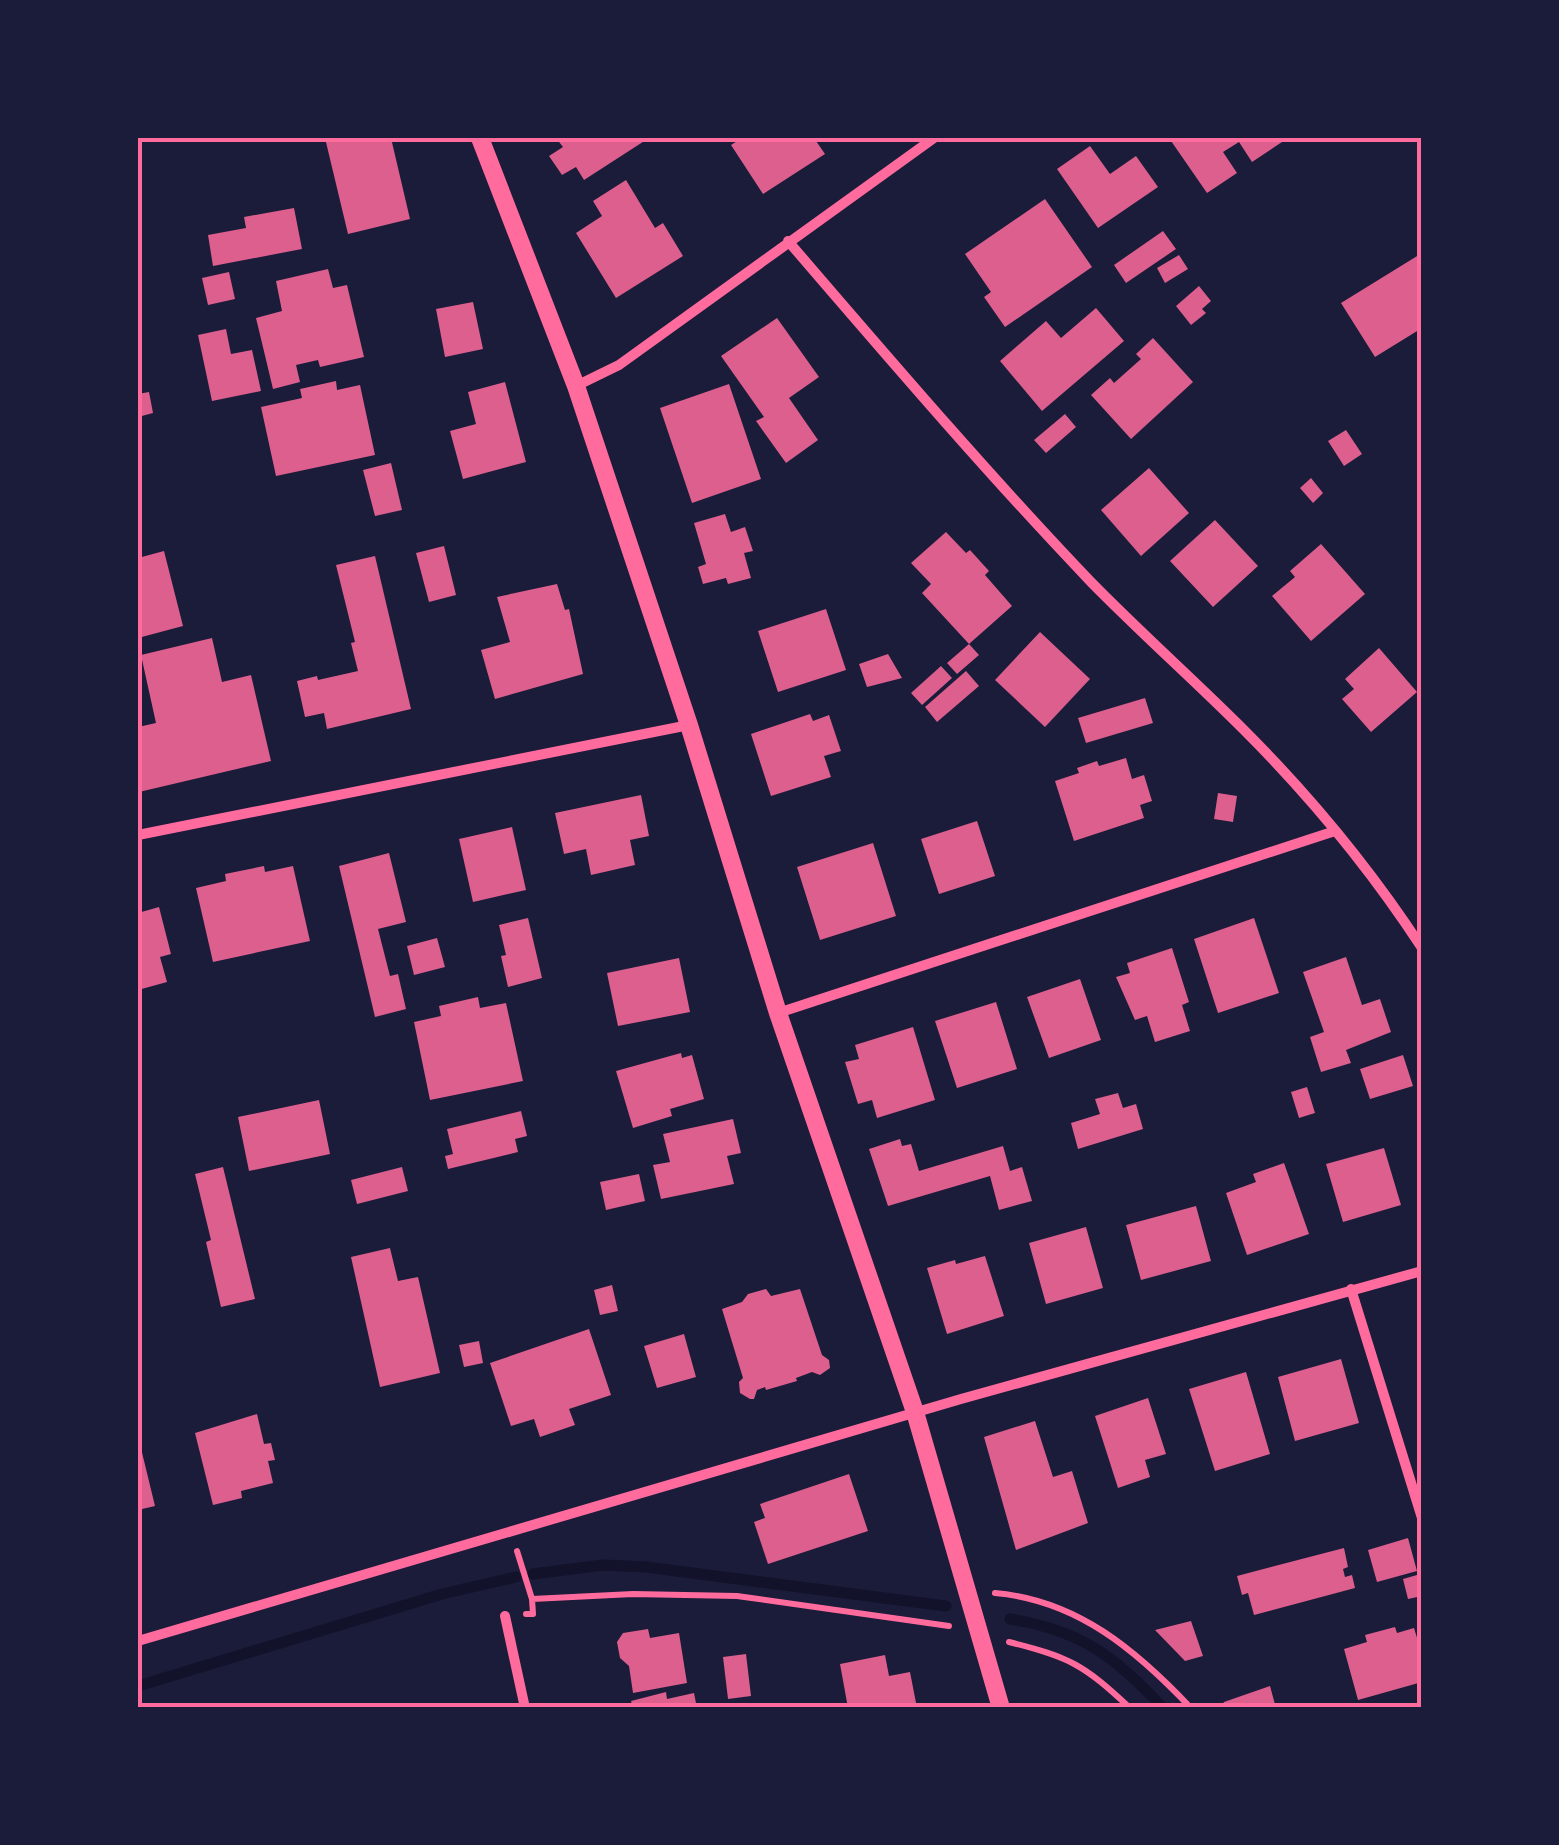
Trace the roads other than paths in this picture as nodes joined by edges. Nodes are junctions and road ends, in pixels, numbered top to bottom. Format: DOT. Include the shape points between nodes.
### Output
graph roads {
  1 [pos="480,138"];
  2 [pos="934,138"];
  3 [pos="788,240"];
  4 [pos="576,386"];
  5 [pos="689,725"];
  6 [pos="1335,830"];
  7 [pos="138,835"];
  8 [pos="1422,948"];
  9 [pos="778,1013"];
  10 [pos="1422,1271"];
  11 [pos="1351,1290"];
  12 [pos="915,1412"];
  13 [pos="1422,1518"];
  14 [pos="504,1616"];
  15 [pos="138,1641"];
  16 [pos="525,1708"];
  17 [pos="1001,1708"];
  1 -- 4 [label="street"];
  2 -- 3 [label="street"];
  3 -- 4 [label="street" via="619,364"];
  3 -- 6 [label="street" via="963,445"];
  4 -- 5 [label="street"];
  5 -- 7 [label="street"];
  5 -- 9 [label="street"];
  6 -- 8 [label="street"];
  6 -- 9 [label="street"];
  9 -- 12 [label="street"];
  10 -- 11 [label="street"];
  11 -- 12 [label="street"];
  11 -- 13 [label="street"];
  12 -- 15 [label="street"];
  12 -- 17 [label="street"];
  14 -- 16 [label="street"];
}
